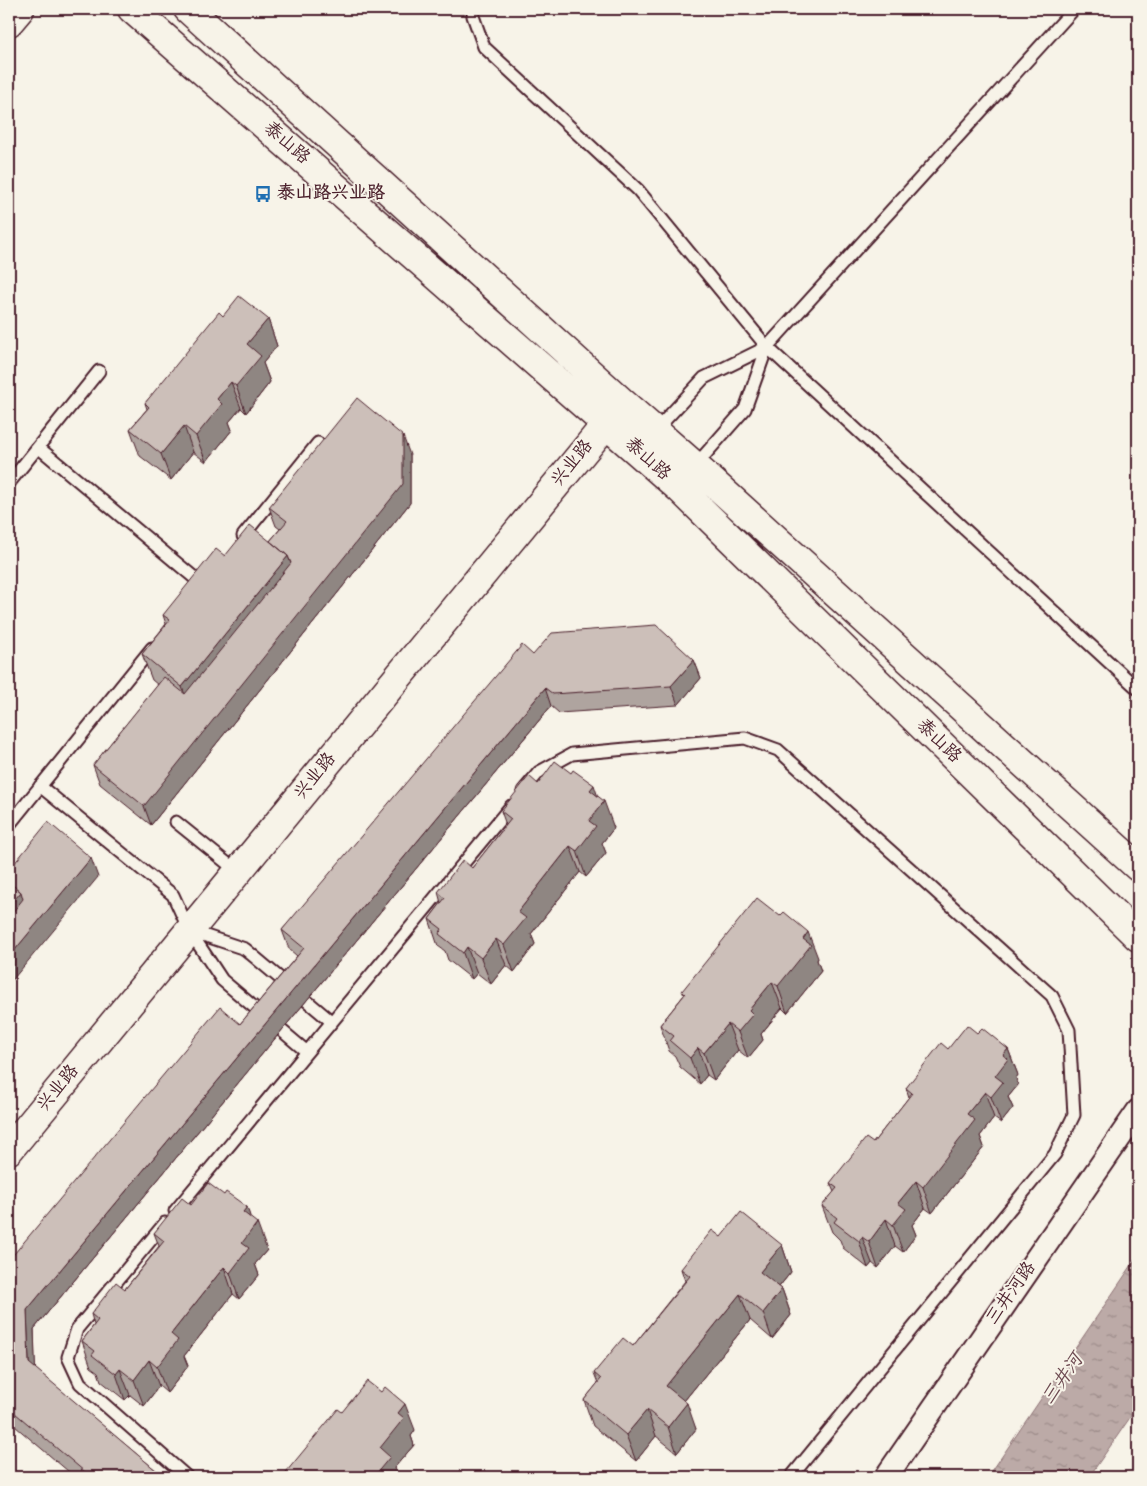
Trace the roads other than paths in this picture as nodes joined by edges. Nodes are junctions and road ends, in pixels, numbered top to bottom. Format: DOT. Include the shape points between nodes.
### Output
graph roads {
  1 [pos="20,9"];
  2 [pos="132,9"];
  3 [pos="188,9"];
  4 [pos="472,9"];
  5 [pos="1074,9"];
  6 [pos="9,22"];
  7 [pos="768,347"];
  8 [pos="99,371"];
  9 [pos="623,403"];
  10 [pos="606,424"];
  11 [pos="655,432"];
  12 [pos="318,443"];
  13 [pos="38,447"];
  14 [pos="695,466"];
  15 [pos="9,483"];
  16 [pos="233,548"];
  17 [pos="203,585"];
  18 [pos="159,639"];
  19 [pos="1138,689"];
  20 [pos="40,786"];
  21 [pos="176,822"];
  22 [pos="9,825"];
  23 [pos="1138,867"];
  24 [pos="238,872"];
  25 [pos="189,930"];
  26 [pos="1138,937"];
  27 [pos="332,1022"];
  28 [pos="307,1052"];
  29 [pos="1138,1111"];
  30 [pos="9,1150"];
  31 [pos="187,1477"];
  32 [pos="791,1477"];
  33 [pos="886,1477"];
  1 -- 6 [label="main road"];
  2 -- 10 [label="main road, 泰山路"];
  3 -- 9 [label="main road, 泰山路"];
  4 -- 7 [label="lane" via="484,47 638,190"];
  5 -- 7 [label="lane"];
  7 -- 11 [label="lane" via="704,378"];
  7 -- 14 [label="lane" via="745,409"];
  7 -- 19 [label="lane"];
  8 -- 13 [label="lane"];
  9 -- 10 [label="main road, 兴业路"];
  9 -- 11 [label="main road, 泰山路"];
  10 -- 24 [label="main road, 兴业路"];
  10 -- 26 [label="main road, 泰山路" via="693,502"];
  11 -- 14 [label="main road, 泰山路"];
  12 -- 16 [label="lane"];
  13 -- 15 [label="lane"];
  13 -- 17 [label="lane"];
  14 -- 23 [label="main road, 泰山路"];
  18 -- 20 [label="lane"];
  20 -- 22 [label="lane"];
  20 -- 25 [label="lane" via="173,895"];
  21 -- 24 [label="lane"];
  24 -- 25 [label="main road, 兴业路"];
  25 -- 27 [label="lane" via="245,949"];
  25 -- 28 [label="lane" via="222,980"];
  25 -- 30 [label="main road, 兴业路"];
  27 -- 28 [label="lane"];
  27 -- 32 [label="lane" via="539,772 572,754 745,738 778,750 1052,996 1069,1030 1074,1115 1055,1154"];
  28 -- 31 [label="lane" via="77,1329 68,1357 80,1383"];
  29 -- 33 [label="street, 三井河路"];
}
